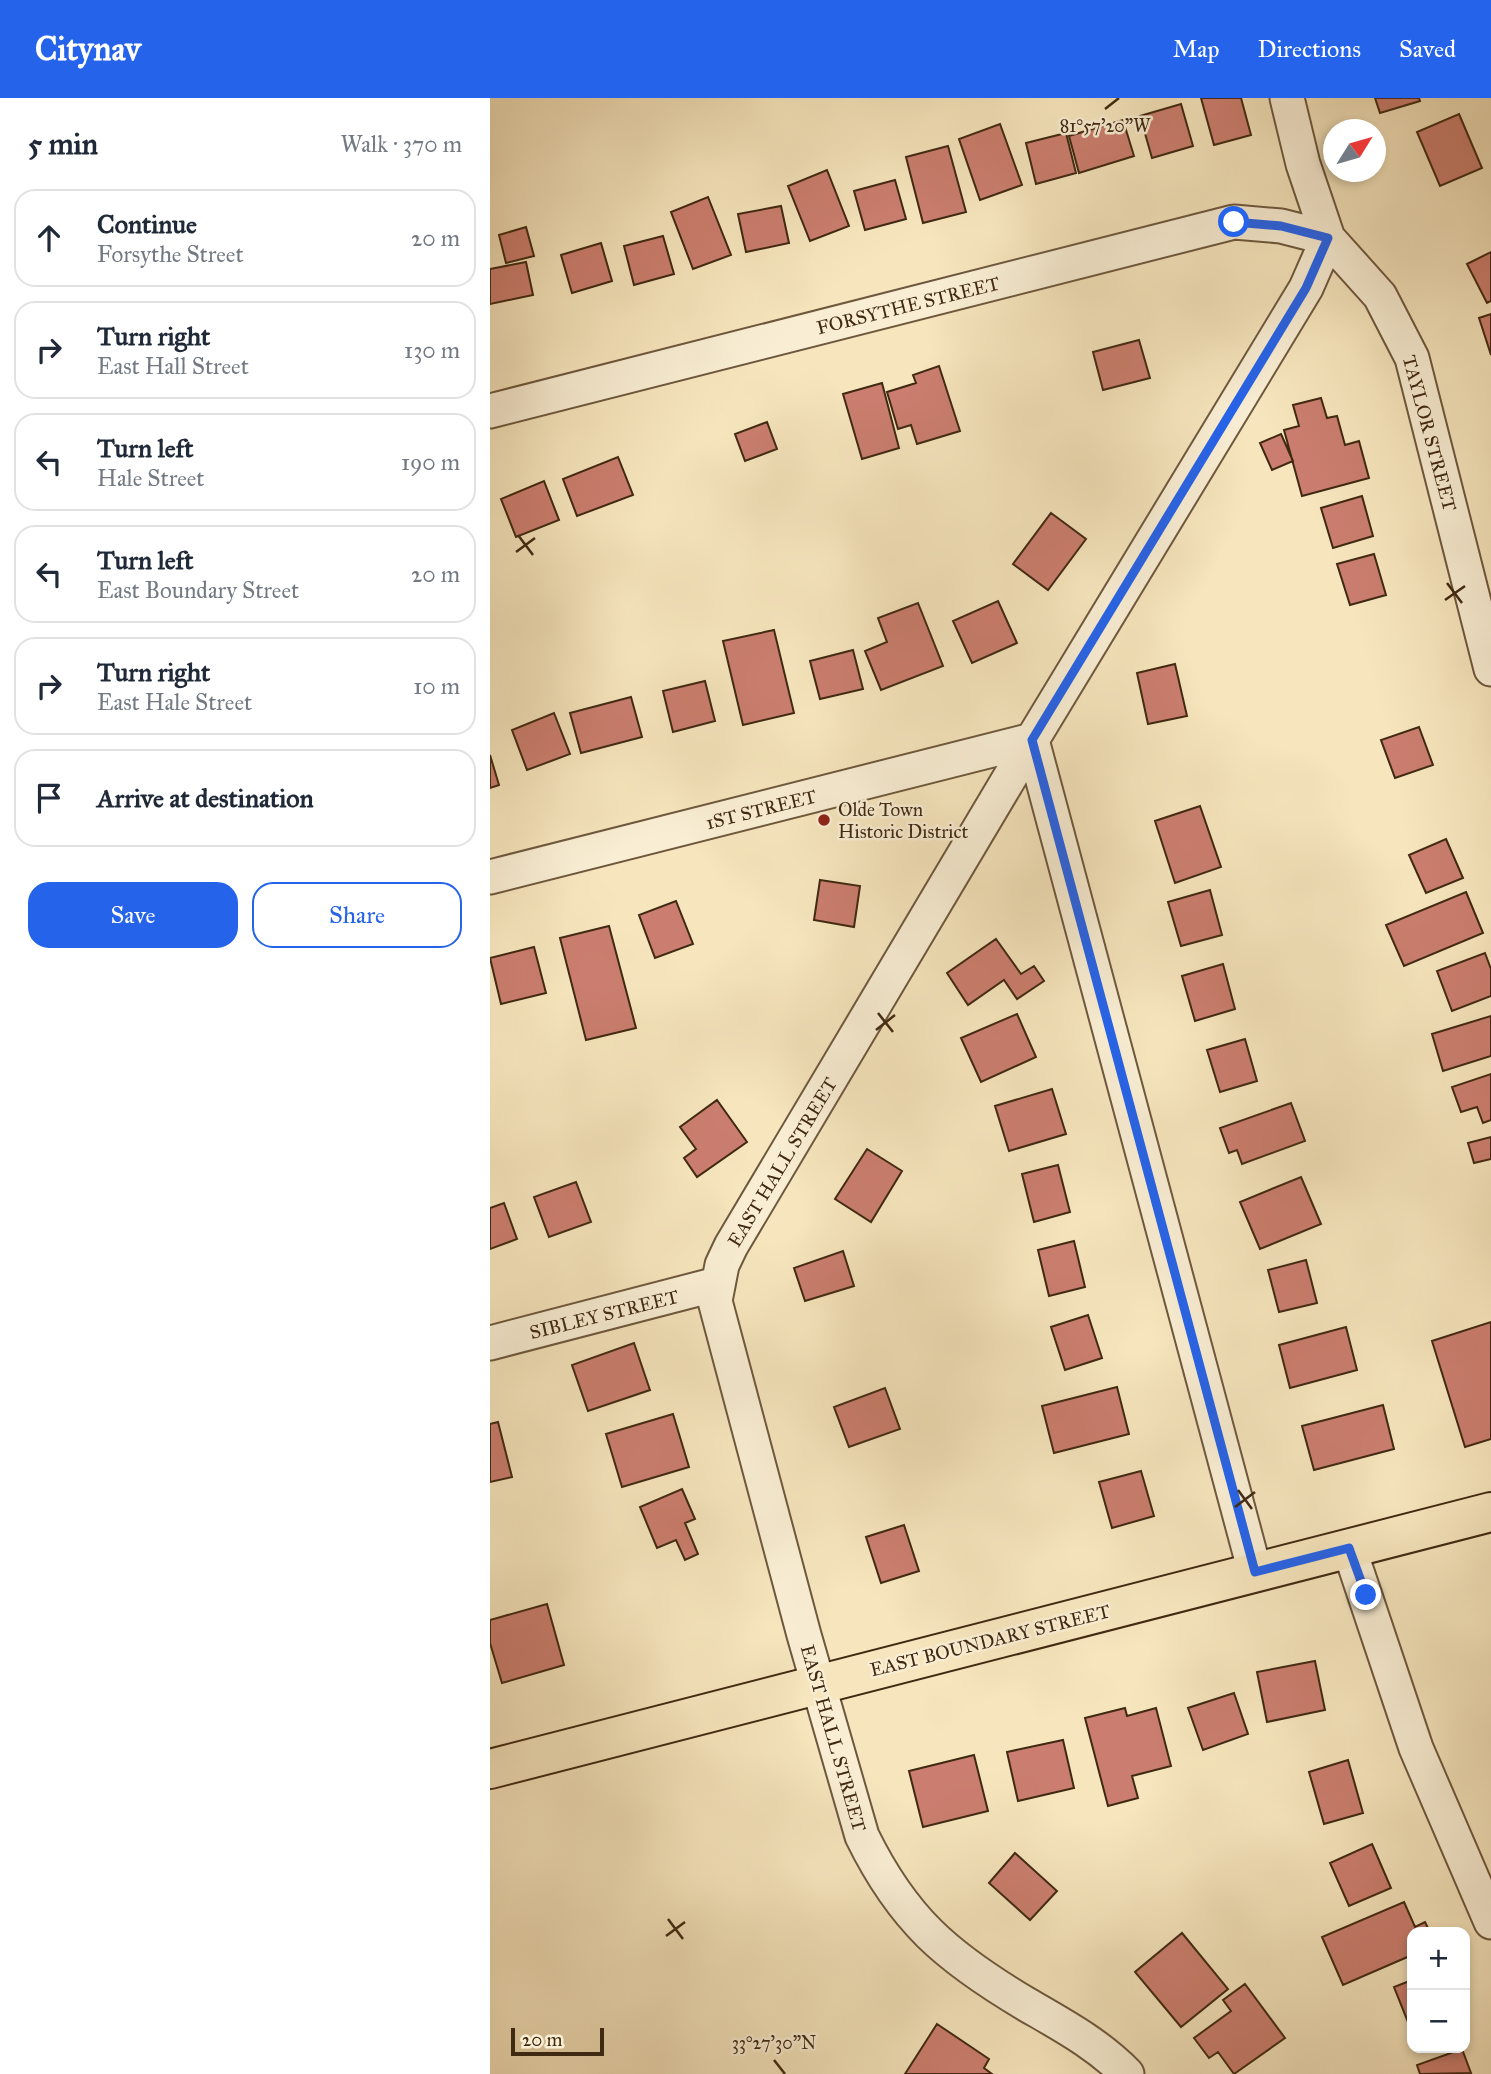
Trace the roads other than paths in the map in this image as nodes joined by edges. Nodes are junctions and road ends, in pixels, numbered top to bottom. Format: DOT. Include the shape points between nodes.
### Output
graph roads {
  1 [pos="1287,98"];
  2 [pos="1328,238"];
  3 [pos="490,411"];
  4 [pos="1491,669"];
  5 [pos="1032,740"];
  6 [pos="490,877"];
  7 [pos="718,1284"];
  8 [pos="490,1343"];
  9 [pos="1491,1512"];
  10 [pos="1349,1548"];
  11 [pos="1255,1572"];
  12 [pos="818,1684"];
  13 [pos="490,1769"];
  14 [pos="1491,1922"];
  15 [pos="1127,2074"];
  1 -- 2 [label="street, TAYLOR STREET"];
  2 -- 3 [label="street, FORSYTHE STREET" via="1281,226 1234,222"];
  2 -- 4 [label="street, TAYLOR STREET" via="1380,296 1412,358"];
  2 -- 5 [label="street, EAST HALL STREET" via="1306,288"];
  5 -- 6 [label="street, 1ST STREET"];
  5 -- 7 [label="street, EAST HALL STREET" via="731,1247"];
  5 -- 11 [label="street"];
  7 -- 8 [label="street, SIBLEY STREET"];
  7 -- 12 [label="street, EAST HALL STREET" via="715,1301 722,1334"];
  9 -- 10 [label="main road, EAST BOUNDARY STREET"];
  10 -- 11 [label="main road, EAST BOUNDARY STREET"];
  10 -- 14 [label="street" via="1416,1748"];
  11 -- 12 [label="main road, EAST BOUNDARY STREET"];
  12 -- 13 [label="main road, EAST BOUNDARY STREET"];
  12 -- 15 [label="street, EAST HALL STREET" via="862,1836 898,1899 940,1947 1093,2043"];
}
